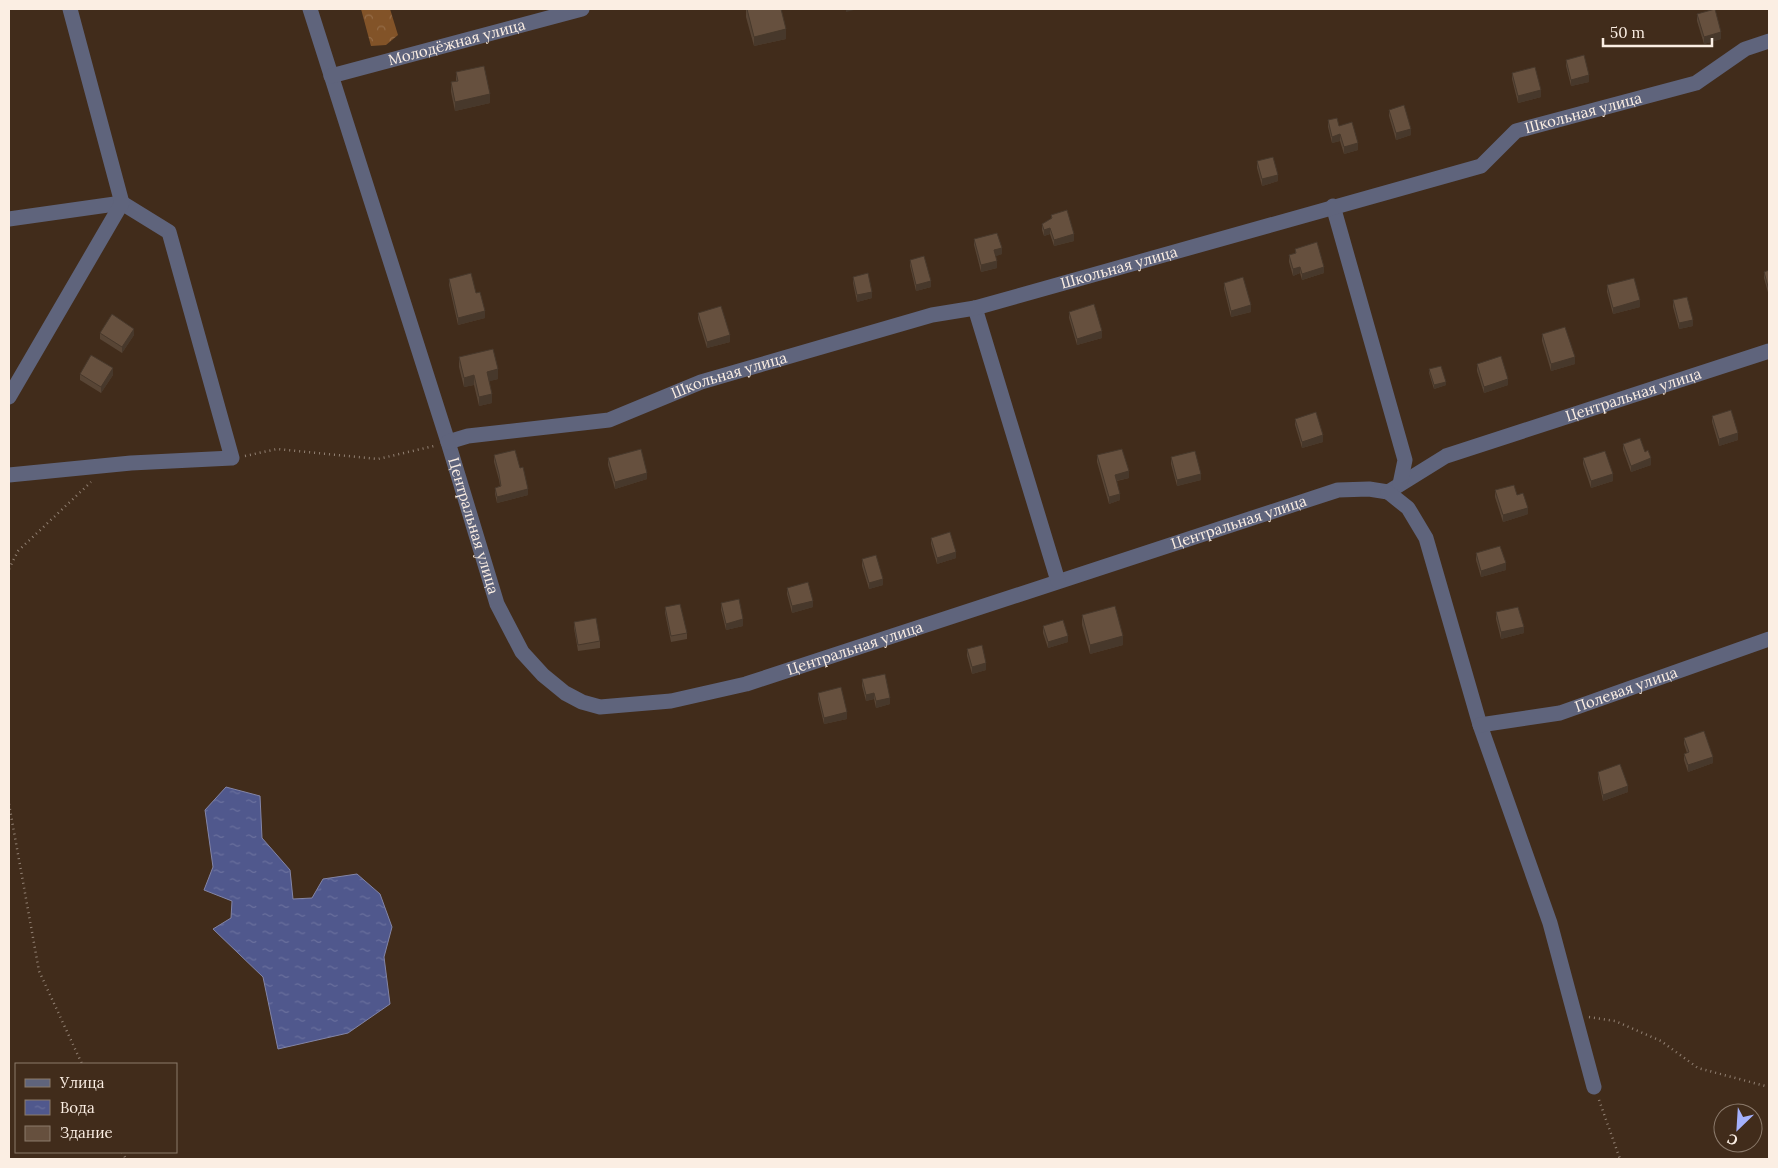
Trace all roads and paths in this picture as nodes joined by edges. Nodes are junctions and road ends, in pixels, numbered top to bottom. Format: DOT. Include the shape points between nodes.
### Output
graph roads {
  1 [pos="70,9"];
  2 [pos="310,9"];
  3 [pos="582,9"];
  4 [pos="1769,41"];
  5 [pos="331,76"];
  6 [pos="122,203"];
  7 [pos="1333,206"];
  8 [pos="9,219"];
  9 [pos="975,308"];
  10 [pos="1769,351"];
  11 [pos="9,397"];
  12 [pos="448,442"];
  13 [pos="232,458"];
  14 [pos="9,475"];
  15 [pos="95,478"];
  16 [pos="1394,488"];
  17 [pos="9,569"];
  18 [pos="1058,581"];
  19 [pos="1769,639"];
  20 [pos="1480,725"];
  21 [pos="9,804"];
  22 [pos="1576,1015"];
  23 [pos="82,1063"];
  24 [pos="1594,1087"];
  25 [pos="1769,1087"];
  26 [pos="1620,1159"];
  1 -- 6 [label="street"];
  2 -- 5 [label="street, Центральная улица"];
  3 -- 5 [label="street, Молодёжная улица"];
  4 -- 7 [label="street, Школьная улица" via="1745,49 1696,83 1516,131 1480,166"];
  5 -- 12 [label="street, Центральная улица"];
  6 -- 8 [label="street"];
  6 -- 11 [label="street"];
  6 -- 13 [label="street" via="169,232"];
  7 -- 9 [label="street, Школьная улица"];
  7 -- 16 [label="street" via="1405,460"];
  9 -- 12 [label="street, Школьная улица" via="932,315 701,382 609,420 468,436"];
  9 -- 18 [label="street"];
  10 -- 16 [label="street, Центральная улица" via="1446,456"];
  12 -- 13 [label="path" via="378,460 278,450"];
  12 -- 18 [label="street, Центральная улица" via="497,604 522,652 543,675 582,702 600,706 671,701 746,684"];
  13 -- 14 [label="street" via="131,463"];
  15 -- 17 [label="path" via="18,551"];
  16 -- 18 [label="street, Центральная улица" via="1338,490"];
  16 -- 20 [label="street" via="1426,538"];
  19 -- 20 [label="street, Полевая улица" via="1560,712"];
  20 -- 22 [label="street" via="1550,923"];
  21 -- 23 [label="path" via="39,971"];
  22 -- 24 [label="street"];
  22 -- 25 [label="path" via="1615,1021 1661,1041 1698,1068"];
  24 -- 26 [label="path"];
}
